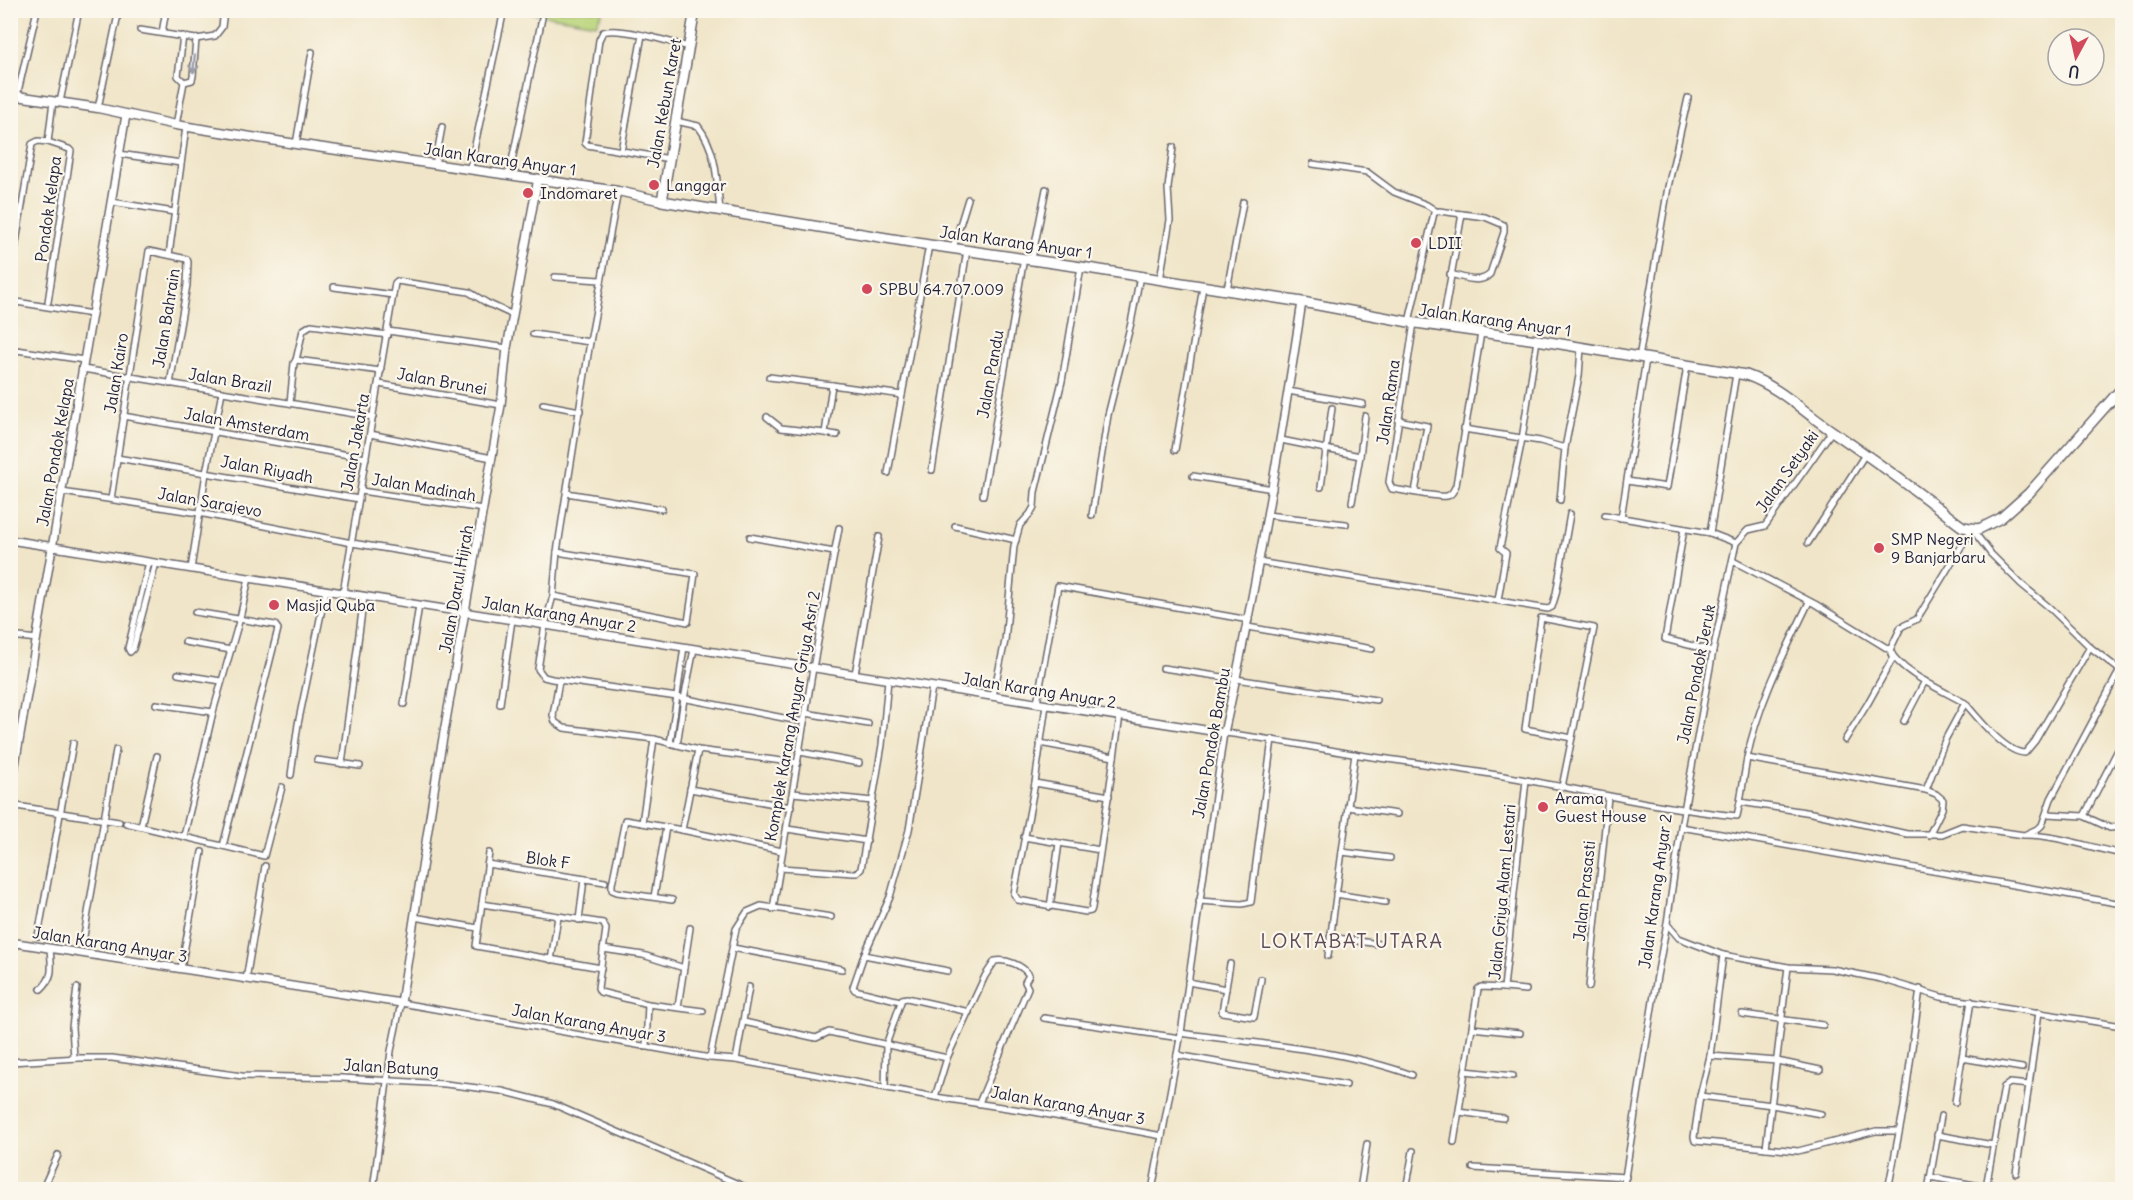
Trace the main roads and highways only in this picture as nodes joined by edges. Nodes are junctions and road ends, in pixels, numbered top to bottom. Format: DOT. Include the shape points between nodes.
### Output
graph roads {
  1 [pos="695,10"];
  2 [pos="14,95"];
  3 [pos="662,201"];
  4 [pos="2122,388"];
  1 -- 3 [label="main road, Jalan Kebun Karet"];
  2 -- 3 [label="main road, Jalan Karang Anyar 1" via="186,127 538,178"];
  3 -- 4 [label="main road, Jalan Karang Anyar 1" via="1537,340 1757,379 1866,453 1963,527 1972,529 2001,518 2029,493"];
}
